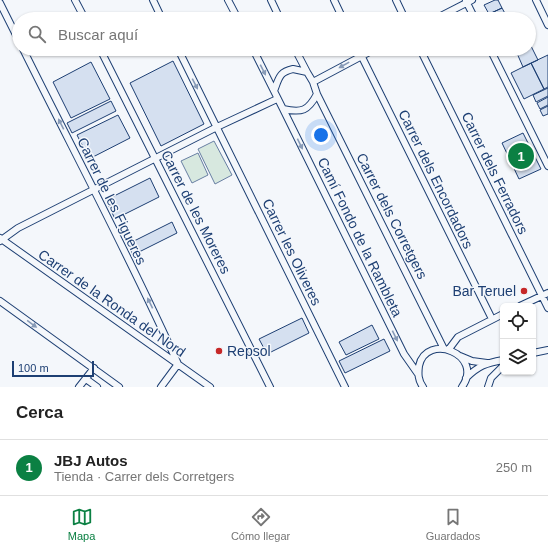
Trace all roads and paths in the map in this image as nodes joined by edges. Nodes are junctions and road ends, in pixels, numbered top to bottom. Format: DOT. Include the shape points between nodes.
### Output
graph roads {
  1 [pos="75,0"];
  2 [pos="153,0"];
  3 [pos="228,0"];
  4 [pos="271,0"];
  5 [pos="334,0"];
  6 [pos="396,0"];
  7 [pos="536,0"];
  8 [pos="468,1"];
  9 [pos="0,3"];
  10 [pos="81,12"];
  11 [pos="159,12"];
  12 [pos="234,12"];
  13 [pos="277,12"];
  14 [pos="340,12"];
  15 [pos="402,12"];
  16 [pos="448,12"];
  17 [pos="472,12"];
  18 [pos="548,25"];
  19 [pos="12,27"];
  20 [pos="27,56"];
  21 [pos="104,56"];
  22 [pos="181,56"];
  23 [pos="256,56"];
  24 [pos="299,56"];
  25 [pos="362,56"];
  26 [pos="424,56"];
  27 [pos="493,56"];
  28 [pos="307,72"];
  29 [pos="313,82"];
  30 [pos="274,91"];
  31 [pos="317,94"];
  32 [pos="278,98"];
  33 [pos="283,109"];
  34 [pos="217,128"];
  35 [pos="156,159"];
  36 [pos="548,166"];
  37 [pos="94,190"];
  38 [pos="0,239"];
  39 [pos="545,294"];
  40 [pos="0,301"];
  41 [pos="526,303"];
  42 [pos="548,308"];
  43 [pos="500,315"];
  44 [pos="492,319"];
  45 [pos="447,349"];
  46 [pos="548,350"];
  47 [pos="536,352"];
  48 [pos="460,356"];
  49 [pos="500,361"];
  50 [pos="487,363"];
  51 [pos="178,364"];
  52 [pos="94,368"];
  53 [pos="500,369"];
  54 [pos="418,374"];
  55 [pos="466,378"];
  56 [pos="86,379"];
  57 [pos="421,385"];
  58 [pos="79,387"];
  59 [pos="97,387"];
  60 [pos="119,387"];
  61 [pos="161,387"];
  62 [pos="210,387"];
  63 [pos="270,387"];
  64 [pos="345,387"];
  65 [pos="462,387"];
  66 [pos="488,387"];
  1 -- 10 [label="street"];
  2 -- 11 [label="street"];
  3 -- 12 [label="street"];
  4 -- 13 [label="street"];
  5 -- 14 [label="street"];
  6 -- 15 [label="street"];
  7 -- 18 [label="street"];
  8 -- 16 [label="street"];
  8 -- 17 [label="street"];
  9 -- 19 [label="street"];
  37 -- 20 [label="street, Carrer de les Figueres, one-way"];
  21 -- 35 [label="street, Carrer de les Moreres"];
  22 -- 34 [label="street, Carrer les Oliveres, one-way"];
  23 -- 30 [label="street, one-way"];
  24 -- 28 [label="street"];
  25 -- 29 [label="street, one-way"];
  25 -- 44 [label="street, Carrer dels Encordadors"];
  26 -- 39 [label="street, Carrer dels Ferradors"];
  27 -- 36 [label="street"];
  28 -- 29 [label="street"];
  28 -- 30 [label="street" via="293,69 286,71 280,75"];
  29 -- 31 [label="street"];
  30 -- 32 [label="street"];
  31 -- 33 [label="street" via="311,105 304,110"];
  31 -- 45 [label="street, Carrer dels Corretgers"];
  32 -- 33 [label="street"];
  32 -- 34 [label="street"];
  33 -- 54 [label="street, Camí Fondo de la Rambleta, one-way" via="404,354"];
  34 -- 35 [label="street"];
  34 -- 64 [label="street, Carrer les Oliveres"];
  35 -- 37 [label="street"];
  35 -- 63 [label="street, Carrer de les Moreres"];
  37 -- 38 [label="street"];
  51 -- 37 [label="street, Carrer de les Figueres, one-way"];
  38 -- 51 [label="street, Carrer de la Ronda del Nord"];
  39 -- 41 [label="street"];
  39 -- 42 [label="street, Carrer dels Ferradors"];
  40 -- 52 [label="street, one-way"];
  43 -- 44 [label="street"];
  44 -- 45 [label="street" via="458,337"];
  45 -- 48 [label="street"];
  45 -- 54 [label="street" via="436,349 425,356 420,363"];
  46 -- 47 [label="street"];
  48 -- 50 [label="street"];
  48 -- 55 [label="street" via="465,363"];
  49 -- 50 [label="street"];
  50 -- 55 [label="street"];
  51 -- 61 [label="street"];
  51 -- 62 [label="street, Carrer de la Ronda del Nord"];
  52 -- 56 [label="street"];
  52 -- 60 [label="street"];
  53 -- 66 [label="street" via="491,378"];
  54 -- 57 [label="street"];
  55 -- 65 [label="street"];
  56 -- 58 [label="street"];
  56 -- 59 [label="street"];
}
